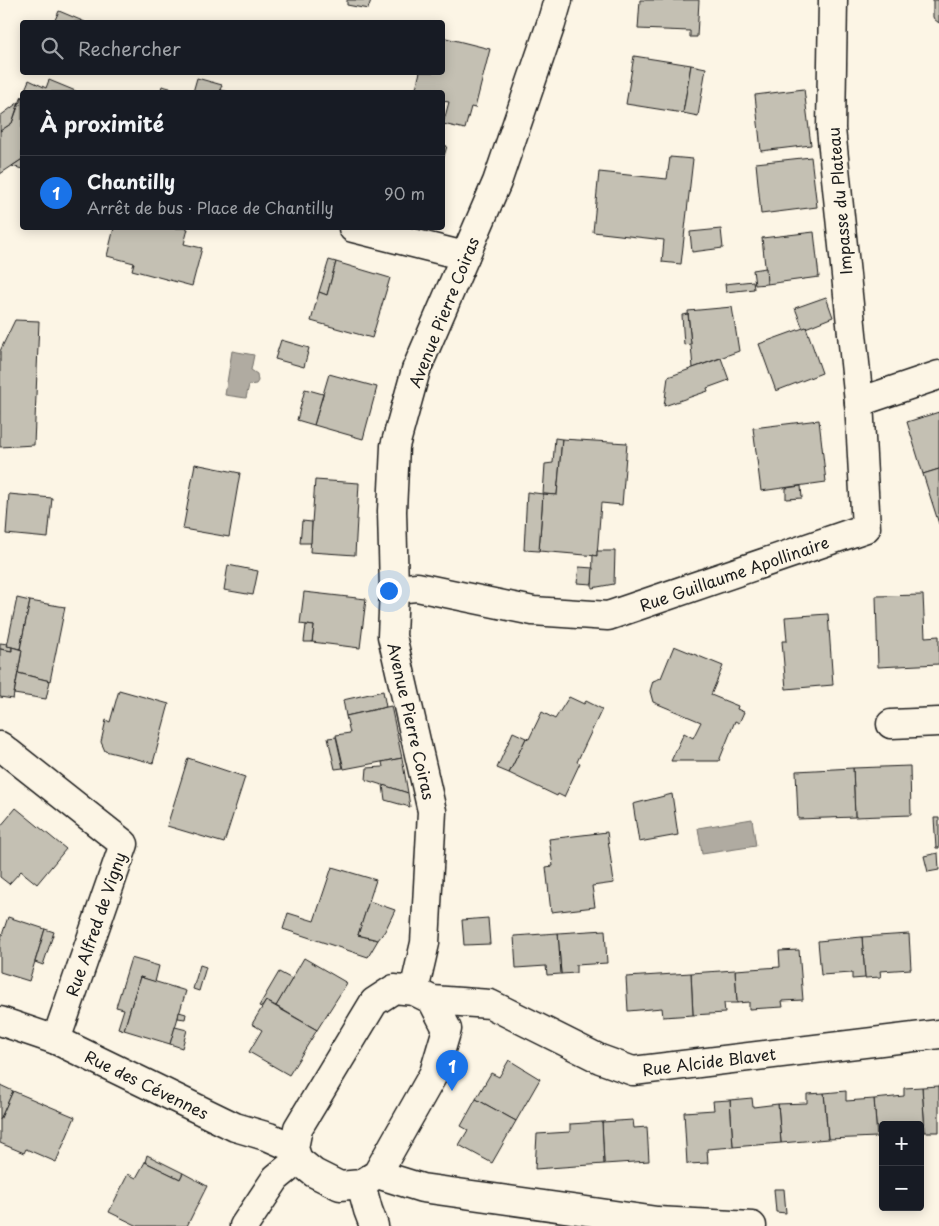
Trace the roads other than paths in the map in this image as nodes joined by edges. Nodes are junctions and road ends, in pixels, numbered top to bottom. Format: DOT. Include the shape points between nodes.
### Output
graph roads {
  1 [pos="558,0"];
  2 [pos="833,0"];
  3 [pos="361,230"];
  4 [pos="465,256"];
  5 [pos="939,375"];
  6 [pos="859,402"];
  7 [pos="394,589"];
  8 [pos="939,722"];
  9 [pos="891,724"];
  10 [pos="0,746"];
  11 [pos="423,995"];
  12 [pos="0,1022"];
  13 [pos="939,1034"];
  14 [pos="56,1040"];
  15 [pos="296,1154"];
  16 [pos="369,1179"];
  17 [pos="244,1226"];
  18 [pos="374,1226"];
  19 [pos="752,1226"];
  1 -- 4 [label="street, Avenue Pierre Coiras" via="497,182"];
  2 -- 6 [label="street, Impasse du Plateau" via="831,129"];
  3 -- 4 [label="street"];
  4 -- 7 [label="street, Avenue Pierre Coiras" via="416,370 395,446 392,511"];
  5 -- 6 [label="street"];
  6 -- 7 [label="street, Rue Guillaume Apollinaire" via="866,528 608,616 533,611 417,587"];
  7 -- 11 [label="street, Avenue Pierre Coiras" via="392,636 432,811"];
  8 -- 9 [label="street"];
  10 -- 14 [label="street, Rue Alfred de Vigny" via="124,844"];
  11 -- 13 [label="street, Rue Alcide Blavet" via="490,1004 600,1059 633,1070"];
  11 -- 15 [label="street, Rue Alcide Blavet" via="394,989 374,1002 298,1128"];
  11 -- 16 [label="street" via="447,1029 434,1073"];
  12 -- 14 [label="street, Rue des Cévennes"];
  14 -- 15 [label="street, Rue des Cévennes" via="235,1127 269,1137"];
  15 -- 16 [label="street, Rue des Cévennes" via="314,1173 340,1186"];
  15 -- 17 [label="street"];
  16 -- 18 [label="street" via="368,1210"];
  16 -- 19 [label="street, Rue des Cévennes" via="656,1222"];
}
